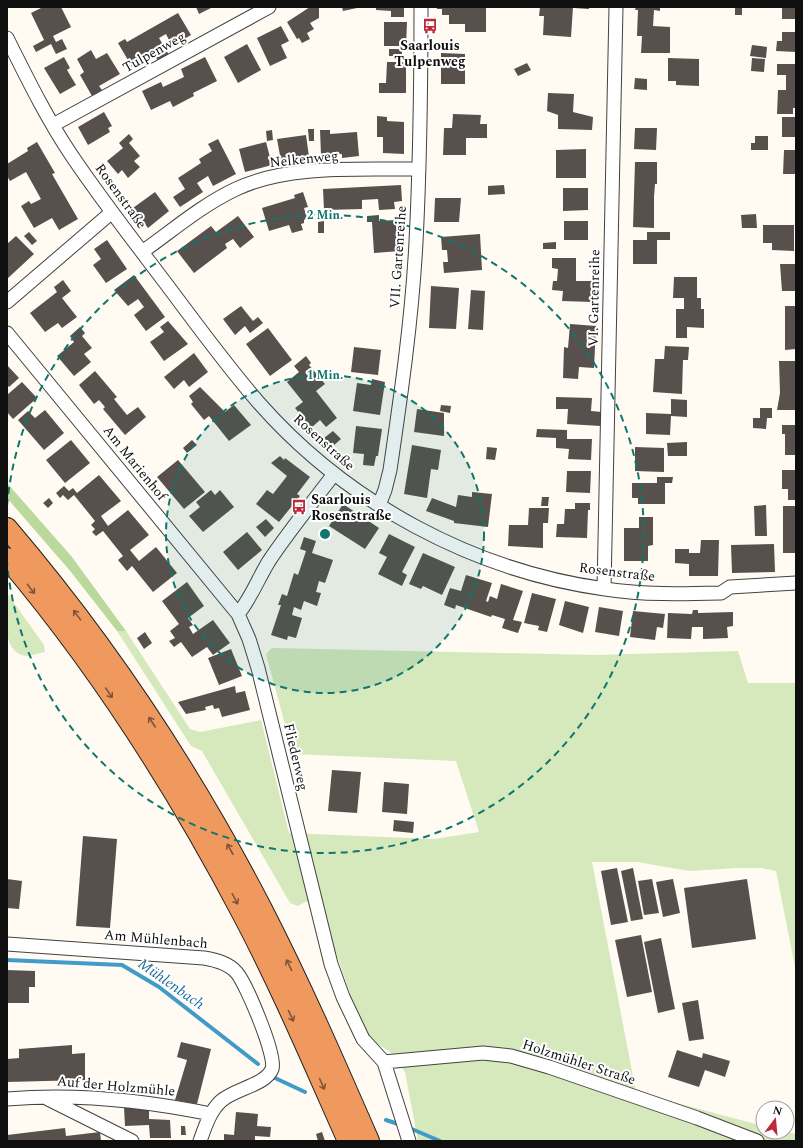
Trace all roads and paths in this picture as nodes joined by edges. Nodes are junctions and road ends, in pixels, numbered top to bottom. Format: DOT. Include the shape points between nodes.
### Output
graph roads {
  1 [pos="269,7"];
  2 [pos="421,7"];
  3 [pos="616,7"];
  4 [pos="7,38"];
  5 [pos="53,125"];
  6 [pos="419,169"];
  7 [pos="112,212"];
  8 [pos="142,252"];
  9 [pos="7,302"];
  10 [pos="7,333"];
  11 [pos="334,474"];
  12 [pos="378,505"];
  13 [pos="7,528"];
  14 [pos="7,558"];
  15 [pos="796,583"];
  16 [pos="604,589"];
  17 [pos="238,614"];
  18 [pos="7,944"];
  19 [pos="384,1062"];
  20 [pos="43,1096"];
  21 [pos="7,1098"];
  22 [pos="211,1114"];
  23 [pos="408,1137"];
  24 [pos="132,1141"];
  25 [pos="200,1141"];
  26 [pos="348,1141"];
  27 [pos="369,1141"];
  28 [pos="756,1141"];
  1 -- 5 [label="street, Tulpenweg"];
  2 -- 6 [label="street, VII. Gartenreihe"];
  3 -- 16 [label="street, VI. Gartenreihe"];
  4 -- 5 [label="street, Rosenstraße"];
  5 -- 7 [label="street, Rosenstraße"];
  6 -- 8 [label="street, Nelkenweg" via="320,171 284,174 260,180 215,200"];
  6 -- 12 [label="street, VII. Gartenreihe" via="408,341 390,470"];
  7 -- 8 [label="street, Rosenstraße"];
  7 -- 9 [label="street"];
  8 -- 11 [label="street, Rosenstraße" via="260,404"];
  10 -- 17 [label="street, Am Marienhof"];
  11 -- 12 [label="street, Rosenstraße"];
  11 -- 17 [label="street" via="268,562"];
  12 -- 16 [label="street, Rosenstraße" via="469,552 524,571"];
  27 -- 13 [label="highway, one-way" via="293,972 229,847 173,754 122,678 76,613"];
  14 -- 26 [label="highway, one-way" via="107,690 213,858 307,1048"];
  15 -- 16 [label="street, Rosenstraße" via="730,587 721,594 648,594"];
  17 -- 19 [label="street, Fliederweg" via="258,668 331,964 363,1039"];
  18 -- 22 [label="street, Am Mühlenbach" via="204,958 228,965 237,972 269,1044 272,1069 264,1080 242,1088 222,1100"];
  19 -- 23 [label="street"];
  19 -- 28 [label="street, Holzmühler Straße" via="483,1054 510,1056 690,1115"];
  20 -- 21 [label="street, Auf der Holzmühle"];
  20 -- 22 [label="street, Auf der Holzmühle" via="133,1101"];
  20 -- 24 [label="street, Auf der Holzmühle"];
  22 -- 25 [label="street, Am Mühlenbach"];
}
